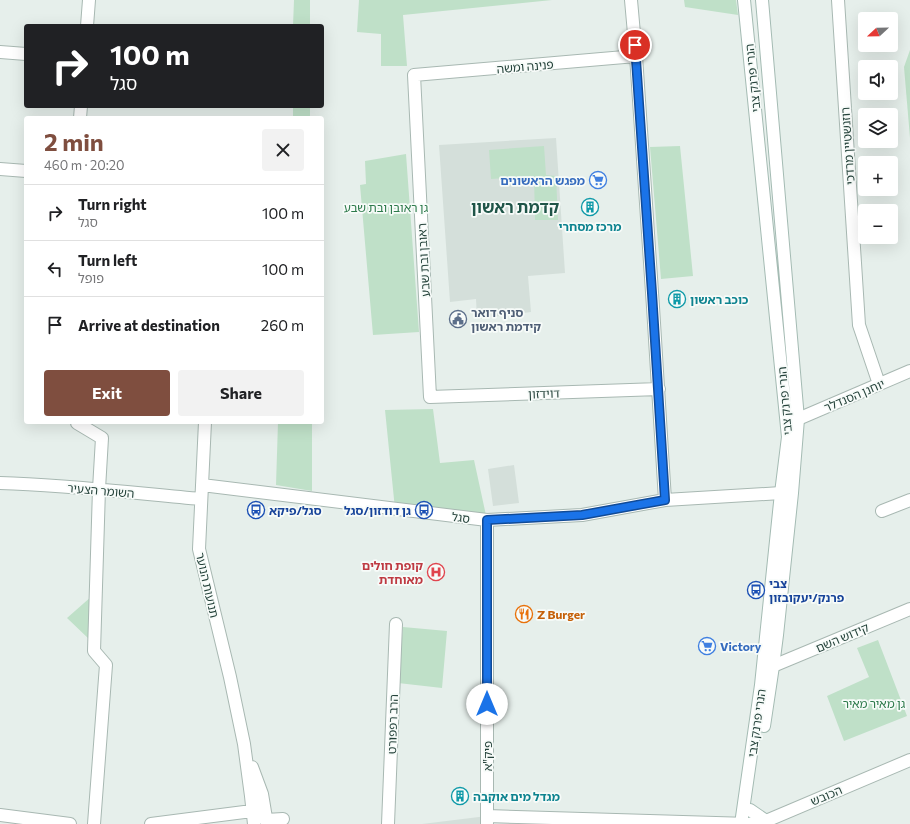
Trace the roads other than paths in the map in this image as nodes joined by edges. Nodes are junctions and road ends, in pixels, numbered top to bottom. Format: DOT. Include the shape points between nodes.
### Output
graph roads {
  1 [pos="89,0"];
  2 [pos="631,0"];
  3 [pos="744,0"];
  4 [pos="762,0"];
  5 [pos="838,0"];
  6 [pos="87,24"];
  7 [pos="0,52"];
  8 [pos="24,54"];
  9 [pos="636,56"];
  10 [pos="414,75"];
  11 [pos="0,169"];
  12 [pos="24,171"];
  13 [pos="910,371"];
  14 [pos="879,384"];
  15 [pos="659,389"];
  16 [pos="430,397"];
  17 [pos="798,419"];
  18 [pos="79,424"];
  19 [pos="205,424"];
  20 [pos="0,483"];
  21 [pos="202,486"];
  22 [pos="100,489"];
  23 [pos="787,493"];
  24 [pos="201,499"];
  25 [pos="665,500"];
  26 [pos="910,500"];
  27 [pos="882,511"];
  28 [pos="487,520"];
  29 [pos="910,609"];
  30 [pos="396,624"];
  31 [pos="773,666"];
  32 [pos="244,744"];
  33 [pos="910,760"];
  34 [pos="750,810"];
  35 [pos="252,811"];
  36 [pos="0,816"];
  37 [pos="283,819"];
  38 [pos="487,820"];
  39 [pos="766,821"];
  40 [pos="265,823"];
  41 [pos="70,824"];
  42 [pos="94,824"];
  43 [pos="151,824"];
  44 [pos="254,824"];
  45 [pos="388,824"];
  46 [pos="741,824"];
  47 [pos="749,824"];
  1 -- 6 [label="street"];
  2 -- 9 [label="street"];
  3 -- 23 [label="street, הנרי פרנק צבי" via="788,437"];
  4 -- 17 [label="street, הנרי פרנק צבי"];
  5 -- 14 [label="street, רוזנשטיין מרדכי" via="859,325"];
  7 -- 8 [label="street"];
  9 -- 10 [label="street, פנינה ומשה"];
  9 -- 15 [label="street"];
  10 -- 16 [label="street, ראובן ובת שבע"];
  11 -- 12 [label="street"];
  13 -- 14 [label="street, יוחנן הסנדלר"];
  14 -- 17 [label="street, יוחנן הסנדלר"];
  15 -- 16 [label="street, דוידזון"];
  15 -- 25 [label="street"];
  17 -- 23 [label="street, הנרי פרנק צבי"];
  18 -- 22 [label="street" via="102,438"];
  19 -- 21 [label="street, תנועות הנוער"];
  20 -- 22 [label="street, השומר הצעיר"];
  21 -- 24 [label="street, תנועות הנוער"];
  21 -- 28 [label="street, סגל"];
  22 -- 24 [label="street, השומר הצעיר"];
  22 -- 42 [label="street" via="94,650 106,665"];
  23 -- 25 [label="street, סגל"];
  23 -- 31 [label="street, הנרי פרנק צבי"];
  23 -- 46 [label="street, הנרי פרנק צבי"];
  24 -- 32 [label="street, תנועות הנוער" via="199,549"];
  25 -- 28 [label="street, סגל" via="582,515"];
  26 -- 27 [label="street"];
  28 -- 38 [label="street, פיק\"א"];
  29 -- 31 [label="street, קידוש השם"];
  30 -- 45 [label="street, הרב רפפורט"];
  31 -- 34 [label="street, הנרי פרנק צבי"];
  32 -- 35 [label="street, תנועות הנוער"];
  32 -- 40 [label="street, תנועות הנוער" via="262,794"];
  33 -- 39 [label="street, הכובש"];
  34 -- 39 [label="street"];
  34 -- 47 [label="street, הנרי פרנק צבי"];
  35 -- 40 [label="street"];
  35 -- 43 [label="street"];
  35 -- 44 [label="street, תנועות הנוער"];
  36 -- 41 [label="street"];
  37 -- 40 [label="street"];
  38 -- 46 [label="street, הכובש"];
  39 -- 47 [label="street, הכובש"];
  46 -- 47 [label="street, הכובש"];
}
